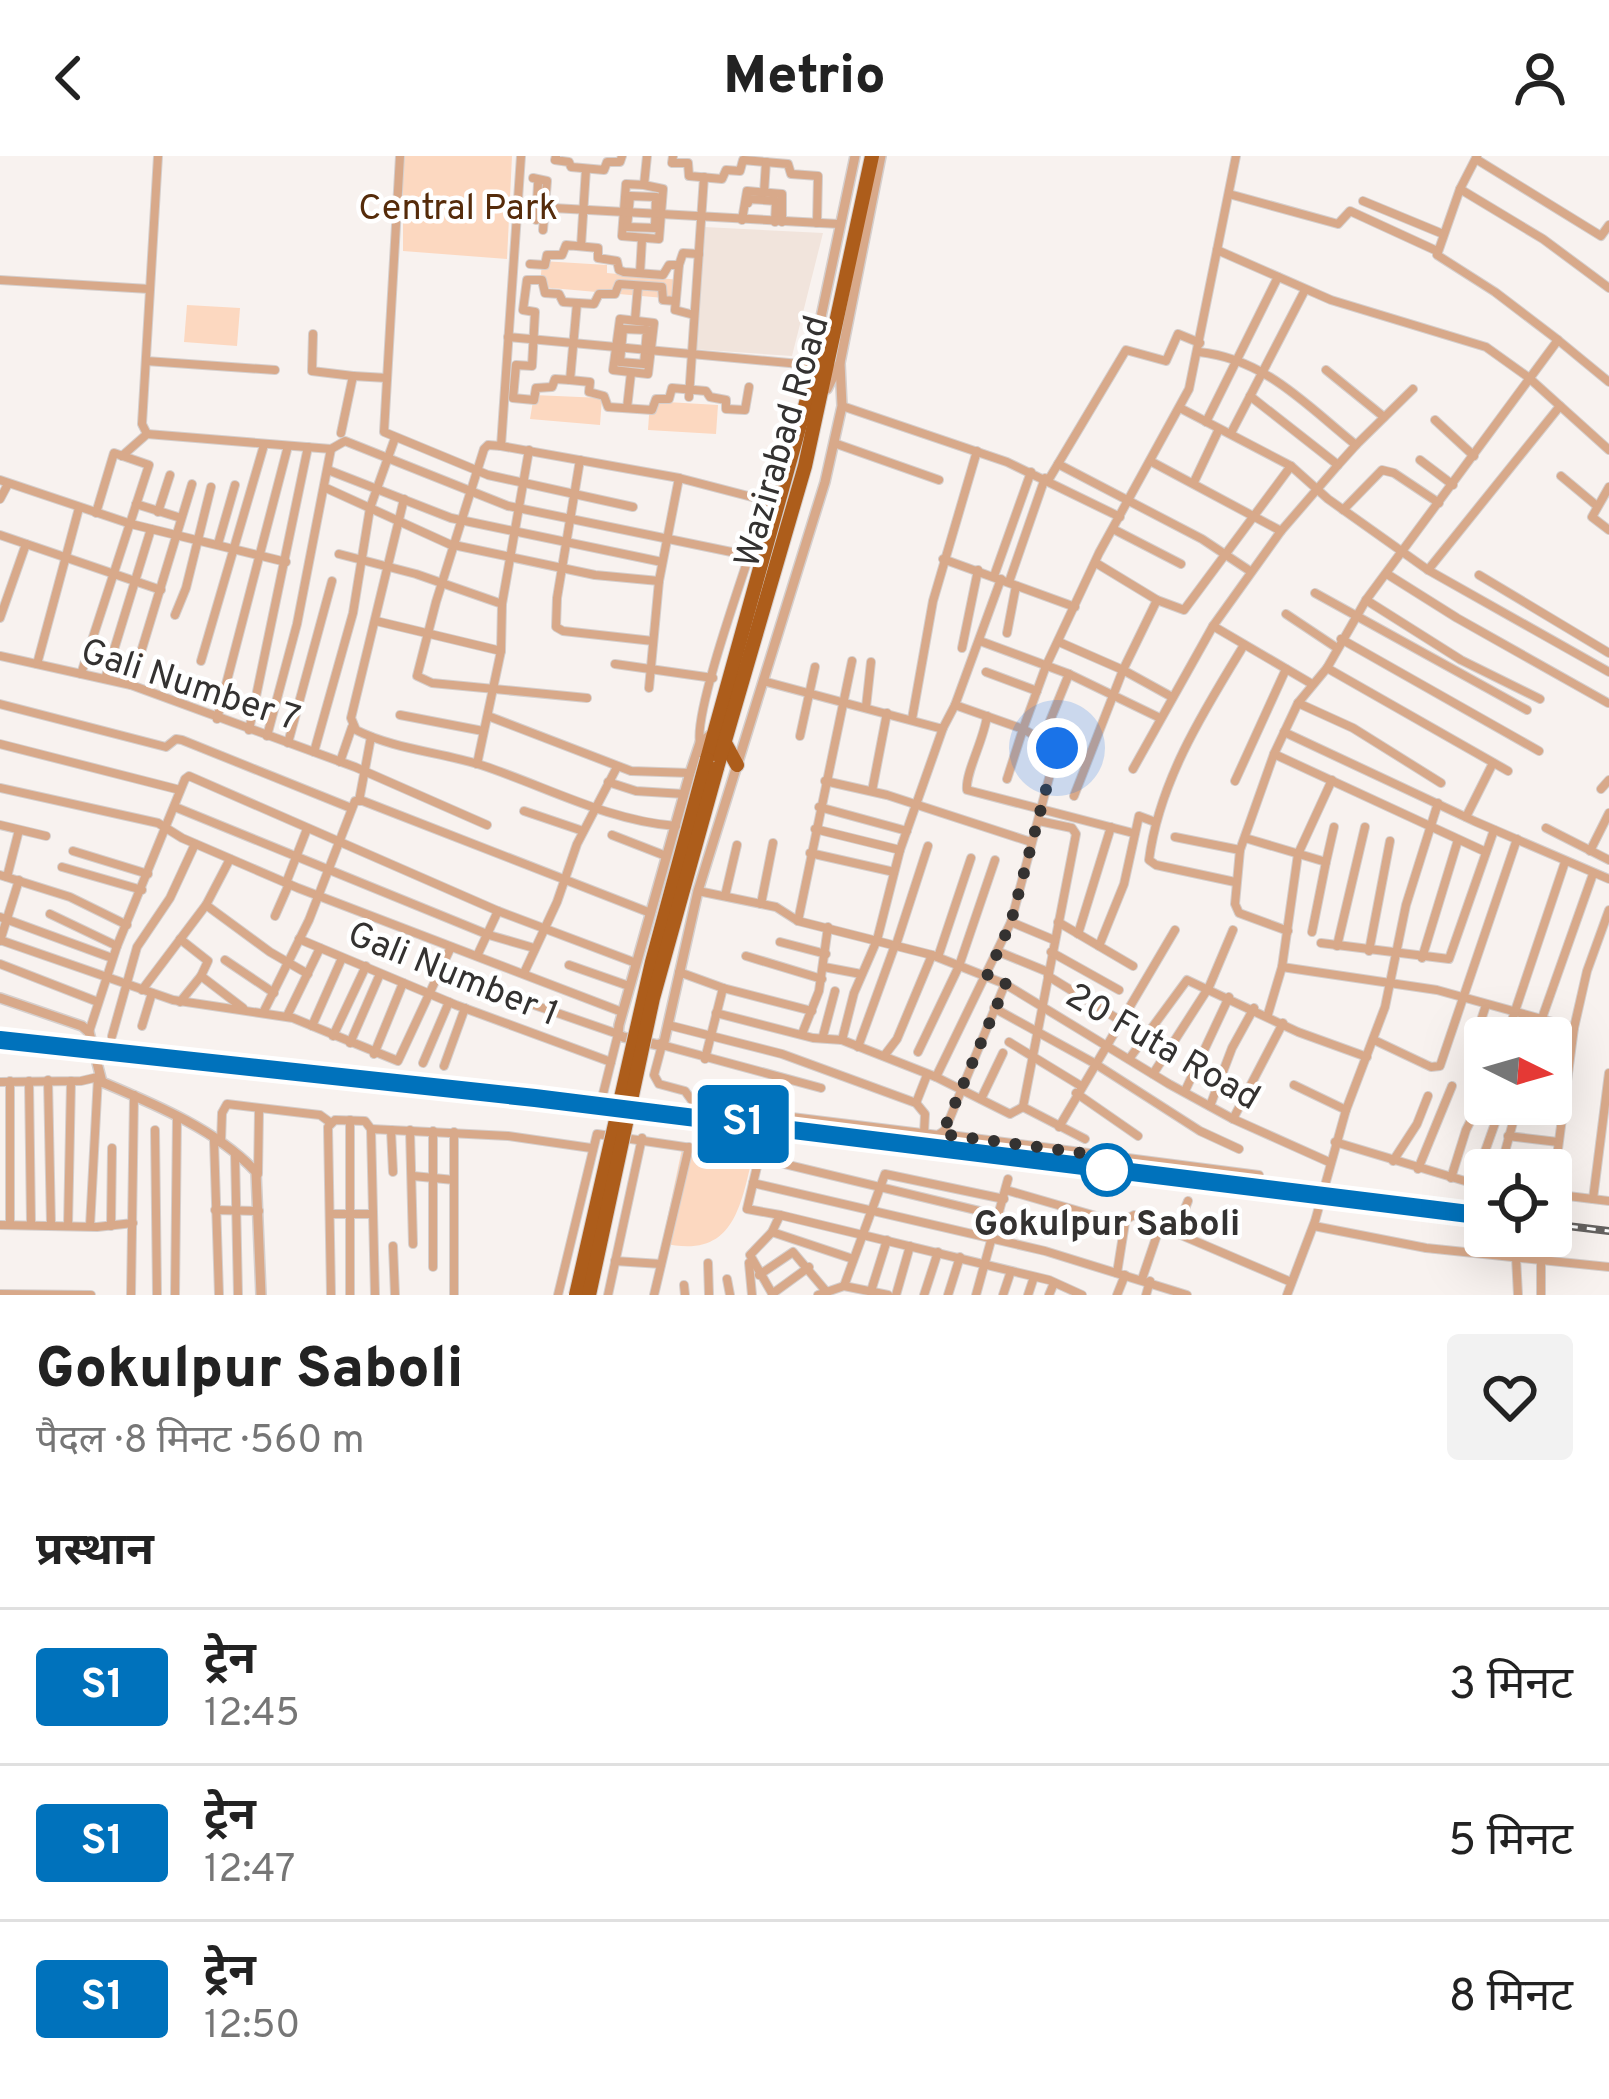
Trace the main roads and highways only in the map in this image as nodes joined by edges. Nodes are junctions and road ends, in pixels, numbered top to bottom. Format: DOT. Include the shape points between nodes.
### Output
graph roads {
  1 [pos="863,156"];
  2 [pos="815,404"];
  3 [pos="719,736"];
  4 [pos="712,764"];
  5 [pos="737,765"];
  6 [pos="577,1295"];
  7 [pos="589,1295"];
  1 -- 2 [label="highway"];
  2 -- 3 [label="highway, Wazirabad Road" via="797,492"];
  2 -- 3 [label="highway, Wazirabad Road" via="773,502"];
  3 -- 4 [label="highway"];
  3 -- 5 [label="highway"];
  4 -- 6 [label="highway, bridge" via="652,962"];
  4 -- 7 [label="highway, bridge"];
}
